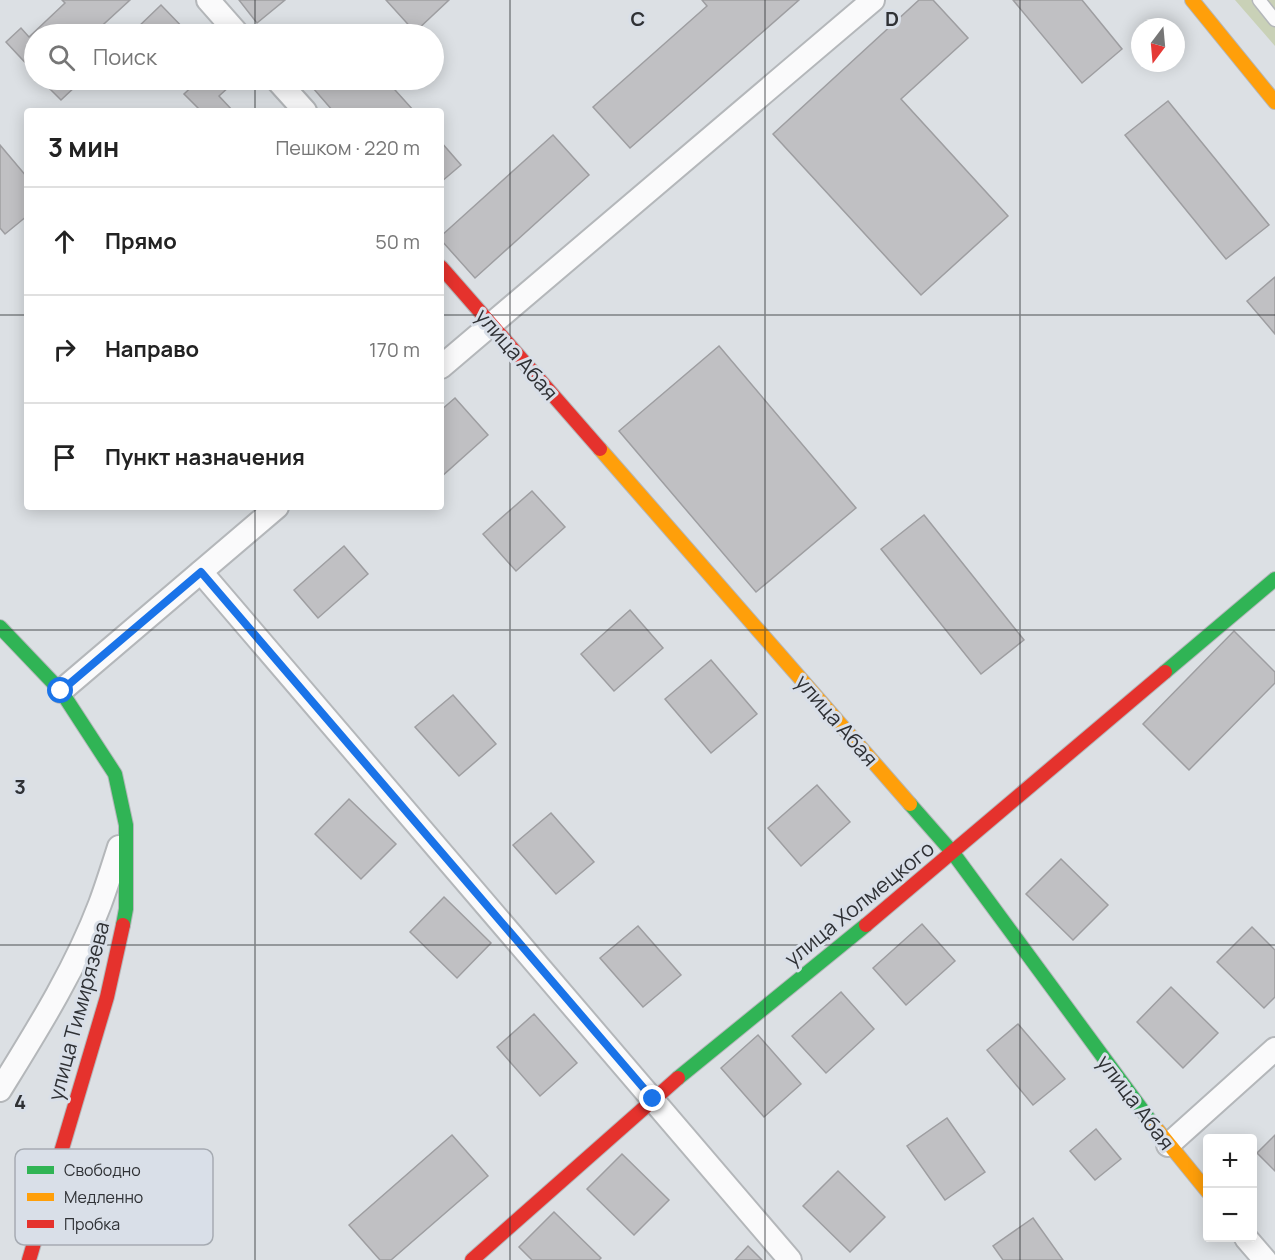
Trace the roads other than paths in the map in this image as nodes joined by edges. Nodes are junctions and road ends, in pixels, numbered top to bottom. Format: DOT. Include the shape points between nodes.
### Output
graph roads {
  1 [pos="208,0"];
  2 [pos="873,0"];
  3 [pos="1192,0"];
  4 [pos="1259,0"];
  5 [pos="1275,20"];
  6 [pos="229,24"];
  7 [pos="286,90"];
  8 [pos="1275,102"];
  9 [pos="302,108"];
  10 [pos="444,270"];
  11 [pos="491,324"];
  12 [pos="444,364"];
  13 [pos="273,510"];
  14 [pos="201,572"];
  15 [pos="1275,579"];
  16 [pos="0,627"];
  17 [pos="61,691"];
  18 [pos="126,825"];
  19 [pos="953,853"];
  20 [pos="1275,1049"];
  21 [pos="0,1090"];
  22 [pos="653,1099"];
  23 [pos="1168,1145"];
  24 [pos="62,1149"];
  25 [pos="1205,1188"];
  26 [pos="1249,1242"];
  27 [pos="33,1245"];
  28 [pos="29,1260"];
  29 [pos="472,1260"];
  30 [pos="790,1260"];
  31 [pos="1265,1260"];
  1 -- 6 [label="street"];
  2 -- 11 [label="street"];
  3 -- 8 [label="street"];
  4 -- 5 [label="lane"];
  7 -- 9 [label="street"];
  10 -- 11 [label="street, улица Абая"];
  11 -- 12 [label="street"];
  11 -- 19 [label="street, улица Абая"];
  13 -- 14 [label="street"];
  14 -- 17 [label="street"];
  14 -- 22 [label="street"];
  15 -- 19 [label="street, улица Холмецкого"];
  16 -- 17 [label="street, улица Тимирязева"];
  17 -- 18 [label="street, улица Тимирязева" via="115,774"];
  18 -- 21 [label="street" via="100,904 74,962"];
  18 -- 24 [label="street, улица Тимирязева" via="126,909 107,997"];
  19 -- 22 [label="street, улица Холмецкого"];
  19 -- 23 [label="street, улица Абая"];
  20 -- 23 [label="street"];
  22 -- 29 [label="street, улица Холмецкого"];
  22 -- 30 [label="street"];
  23 -- 25 [label="street, улица Абая"];
  26 -- 31 [label="street"];
  27 -- 28 [label="street, улица Тимирязева"];
}
